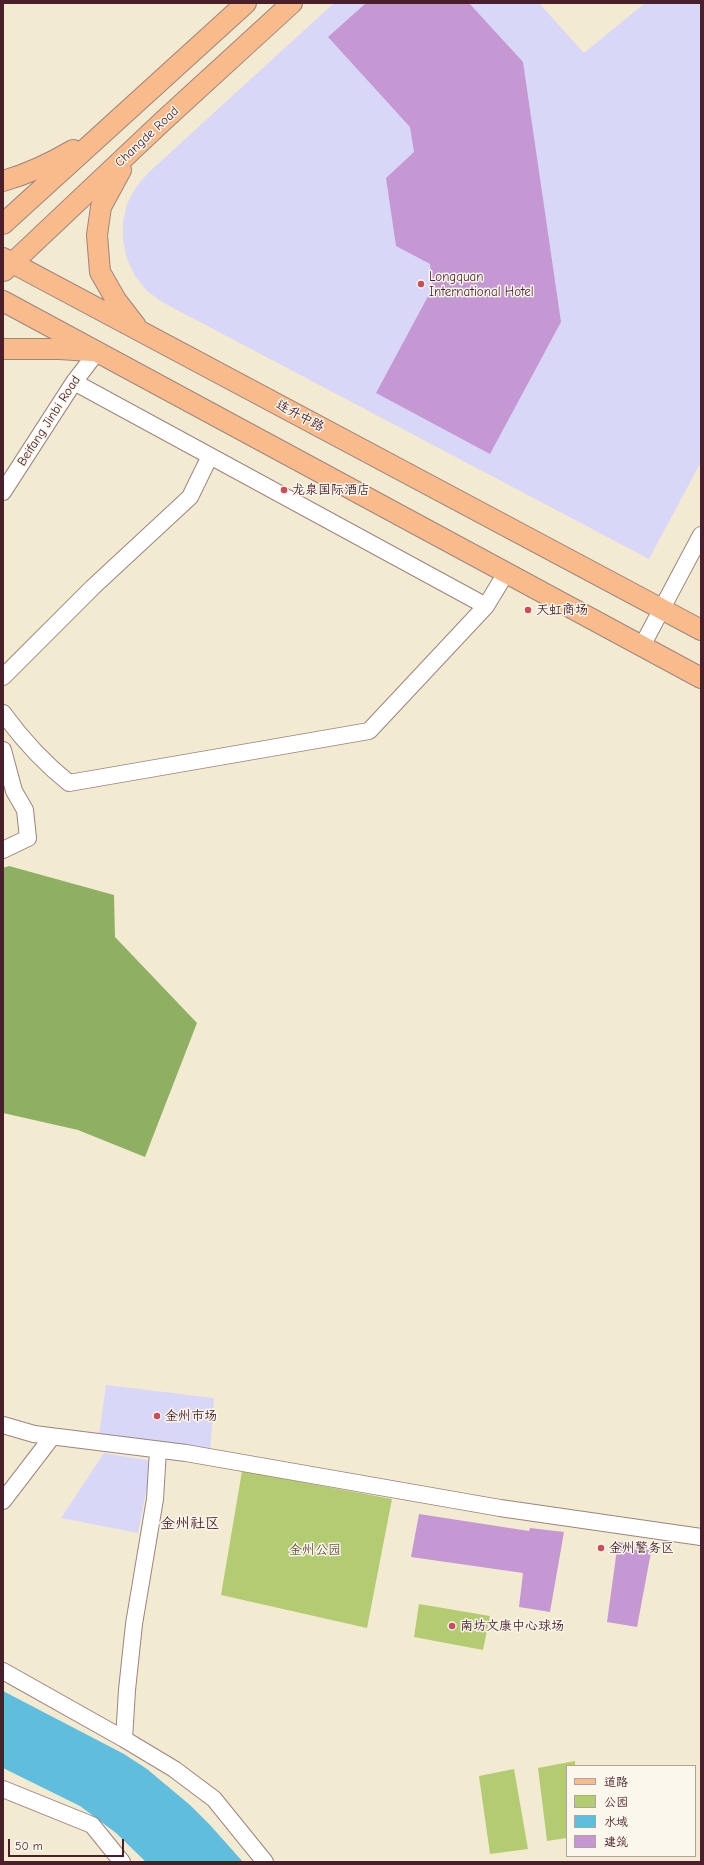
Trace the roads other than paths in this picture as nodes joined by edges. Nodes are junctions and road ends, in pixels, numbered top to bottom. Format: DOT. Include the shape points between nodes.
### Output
graph roads {
  1 [pos="246,3"];
  2 [pos="292,3"];
  3 [pos="110,127"];
  4 [pos="140,143"];
  5 [pos="3,181"];
  6 [pos="3,224"];
  7 [pos="6,264"];
  8 [pos="3,301"];
  9 [pos="139,330"];
  10 [pos="3,349"];
  11 [pos="97,352"];
  12 [pos="74,382"];
  13 [pos="210,456"];
  14 [pos="3,492"];
  15 [pos="701,535"];
  16 [pos="506,573"];
  17 [pos="486,606"];
  18 [pos="661,609"];
  19 [pos="701,630"];
  20 [pos="642,646"];
  21 [pos="3,677"];
  22 [pos="701,678"];
  23 [pos="3,713"];
  24 [pos="3,750"];
  25 [pos="3,850"];
  26 [pos="3,1426"];
  27 [pos="52,1437"];
  28 [pos="158,1450"];
  29 [pos="3,1501"];
  30 [pos="701,1537"];
  31 [pos="3,1671"];
  32 [pos="124,1739"];
  33 [pos="3,1789"];
  34 [pos="122,1862"];
  35 [pos="265,1862"];
  1 -- 3 [label="main road"];
  2 -- 4 [label="main road, Changde Road"];
  3 -- 5 [label="main road" via="54,161"];
  3 -- 6 [label="main road"];
  4 -- 7 [label="main road, Changde Road"];
  4 -- 9 [label="main road" via="116,177 101,207 97,235 100,272 116,300"];
  7 -- 9 [label="main road, 连升中路"];
  8 -- 11 [label="main road"];
  9 -- 18 [label="main road, 连升中路"];
  10 -- 11 [label="main road"];
  11 -- 12 [label="street, Beifang Jinbi Road"];
  11 -- 16 [label="main road"];
  12 -- 13 [label="street"];
  12 -- 14 [label="street, Beifang Jinbi Road"];
  13 -- 17 [label="street"];
  13 -- 21 [label="street" via="190,497"];
  15 -- 18 [label="street"];
  16 -- 17 [label="street"];
  16 -- 20 [label="main road"];
  17 -- 23 [label="street" via="369,731 69,783 50,768"];
  18 -- 19 [label="main road, 连升中路"];
  18 -- 20 [label="street"];
  20 -- 22 [label="main road"];
  24 -- 25 [label="street" via="14,791 25,810 28,838"];
  26 -- 27 [label="street"];
  27 -- 28 [label="street"];
  27 -- 29 [label="street"];
  28 -- 30 [label="street" via="500,1508"];
  28 -- 32 [label="street" via="155,1500 134,1624 126,1690"];
  31 -- 32 [label="street"];
  32 -- 35 [label="street" via="174,1769 214,1799"];
  33 -- 34 [label="street" via="92,1825"];
}
